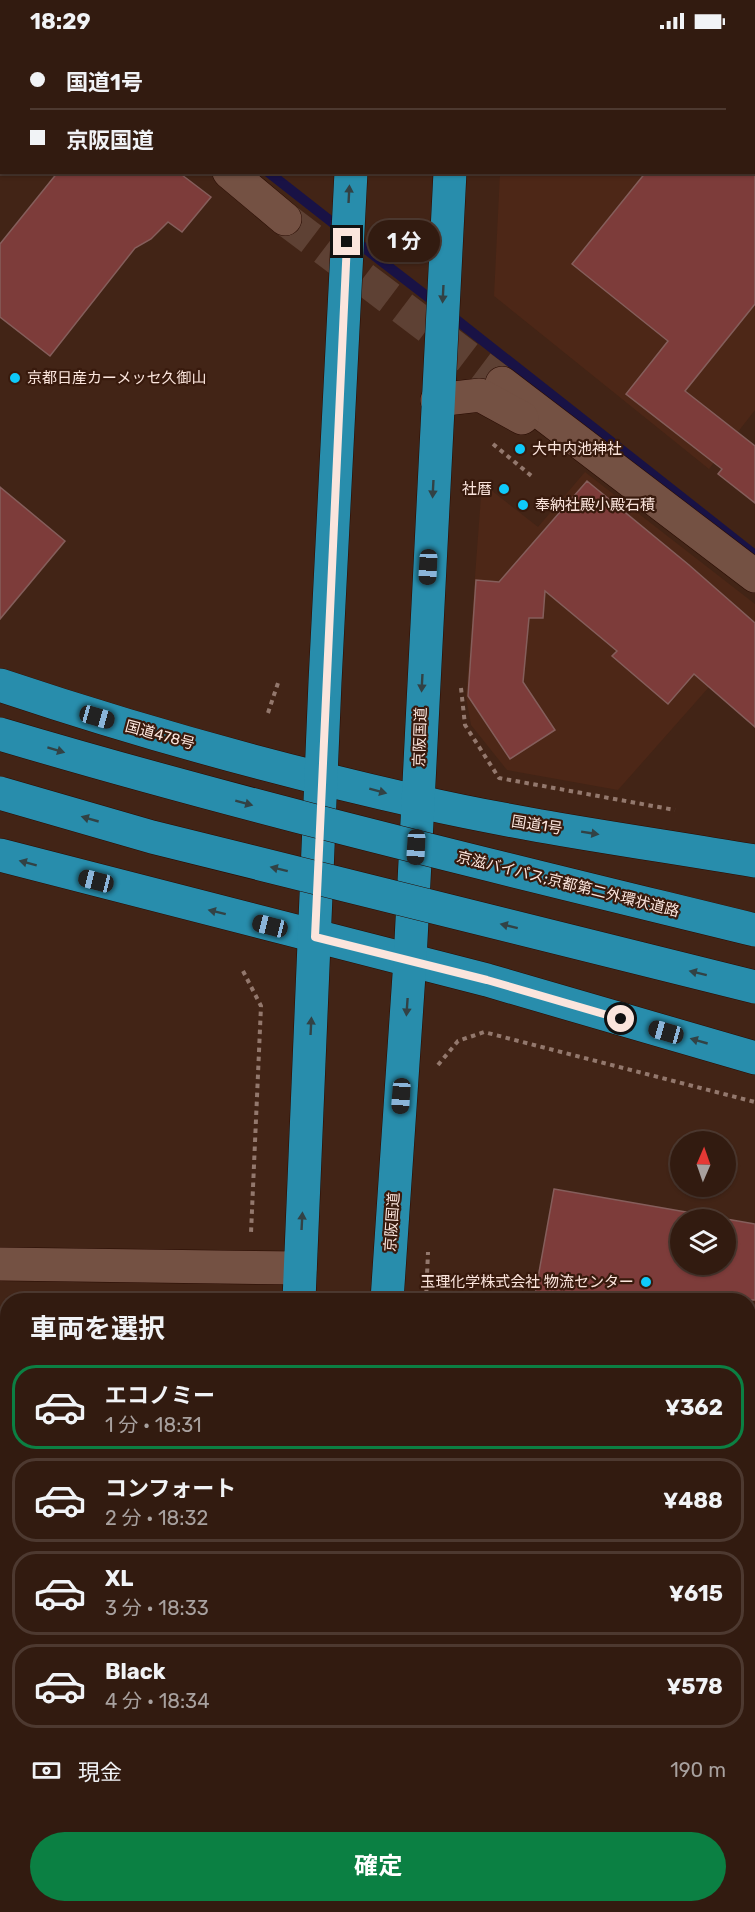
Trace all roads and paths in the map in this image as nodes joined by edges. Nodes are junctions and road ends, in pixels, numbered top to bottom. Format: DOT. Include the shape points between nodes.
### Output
graph roads {
  1 [pos="231,174"];
  2 [pos="351,174"];
  3 [pos="450,174"];
  4 [pos="285,219"];
  5 [pos="502,383"];
  6 [pos="437,400"];
  7 [pos="501,451"];
  8 [pos="591,451"];
  9 [pos="534,478"];
  10 [pos="755,576"];
  11 [pos="279,680"];
  12 [pos="0,685"];
  13 [pos="461,688"];
  14 [pos="268,713"];
  15 [pos="0,734"];
  16 [pos="322,777"];
  17 [pos="0,793"];
  18 [pos="418,802"];
  19 [pos="685,812"];
  20 [pos="395,842"];
  21 [pos="0,855"];
  22 [pos="755,861"];
  23 [pos="755,908"];
  24 [pos="755,930"];
  25 [pos="315,937"];
  26 [pos="410,960"];
  27 [pos="243,971"];
  28 [pos="755,987"];
  29 [pos="755,1058"];
  30 [pos="437,1074"];
  31 [pos="755,1102"];
  32 [pos="428,1244"];
  33 [pos="0,1264"];
  34 [pos="250,1267"];
  35 [pos="300,1268"];
  36 [pos="299,1293"];
  37 [pos="387,1293"];
  38 [pos="426,1293"];
  1 -- 4 [label="street"];
  16 -- 2 [label="highway, one-way"];
  3 -- 6 [label="highway, 京阪国道, one-way"];
  5 -- 8 [label="street"];
  6 -- 8 [label="street" via="480,395 565,442"];
  6 -- 18 [label="highway, 京阪国道, one-way"];
  7 -- 9 [label="path"];
  8 -- 10 [label="street"];
  11 -- 14 [label="path"];
  12 -- 16 [label="highway, 国道478号" via="97,717"];
  13 -- 19 [label="path" via="465,725 500,778"];
  15 -- 20 [label="highway, 京滋バイパス;京都第二外環状道路, one-way, bridge" via="164,782"];
  16 -- 18 [label="highway, 国道1号, one-way"];
  16 -- 25 [label="highway"];
  28 -- 17 [label="highway, one-way, bridge" via="152,837"];
  18 -- 22 [label="highway, 国道1号, one-way"];
  18 -- 26 [label="highway, 京阪国道"];
  20 -- 23 [label="highway, bridge"];
  20 -- 24 [label="highway, 京滋バイパス;京都第二外環状道路, bridge"];
  25 -- 21 [label="highway, one-way"];
  25 -- 26 [label="highway"];
  35 -- 25 [label="highway, one-way"];
  29 -- 26 [label="highway, one-way"];
  26 -- 37 [label="highway, 京阪国道, one-way"];
  27 -- 34 [label="path" via="261,1006"];
  30 -- 31 [label="path" via="438,1064 458,1041 484,1032"];
  32 -- 38 [label="path"];
  33 -- 34 [label="street"];
  34 -- 35 [label="street"];
  35 -- 36 [label="highway"];
}
